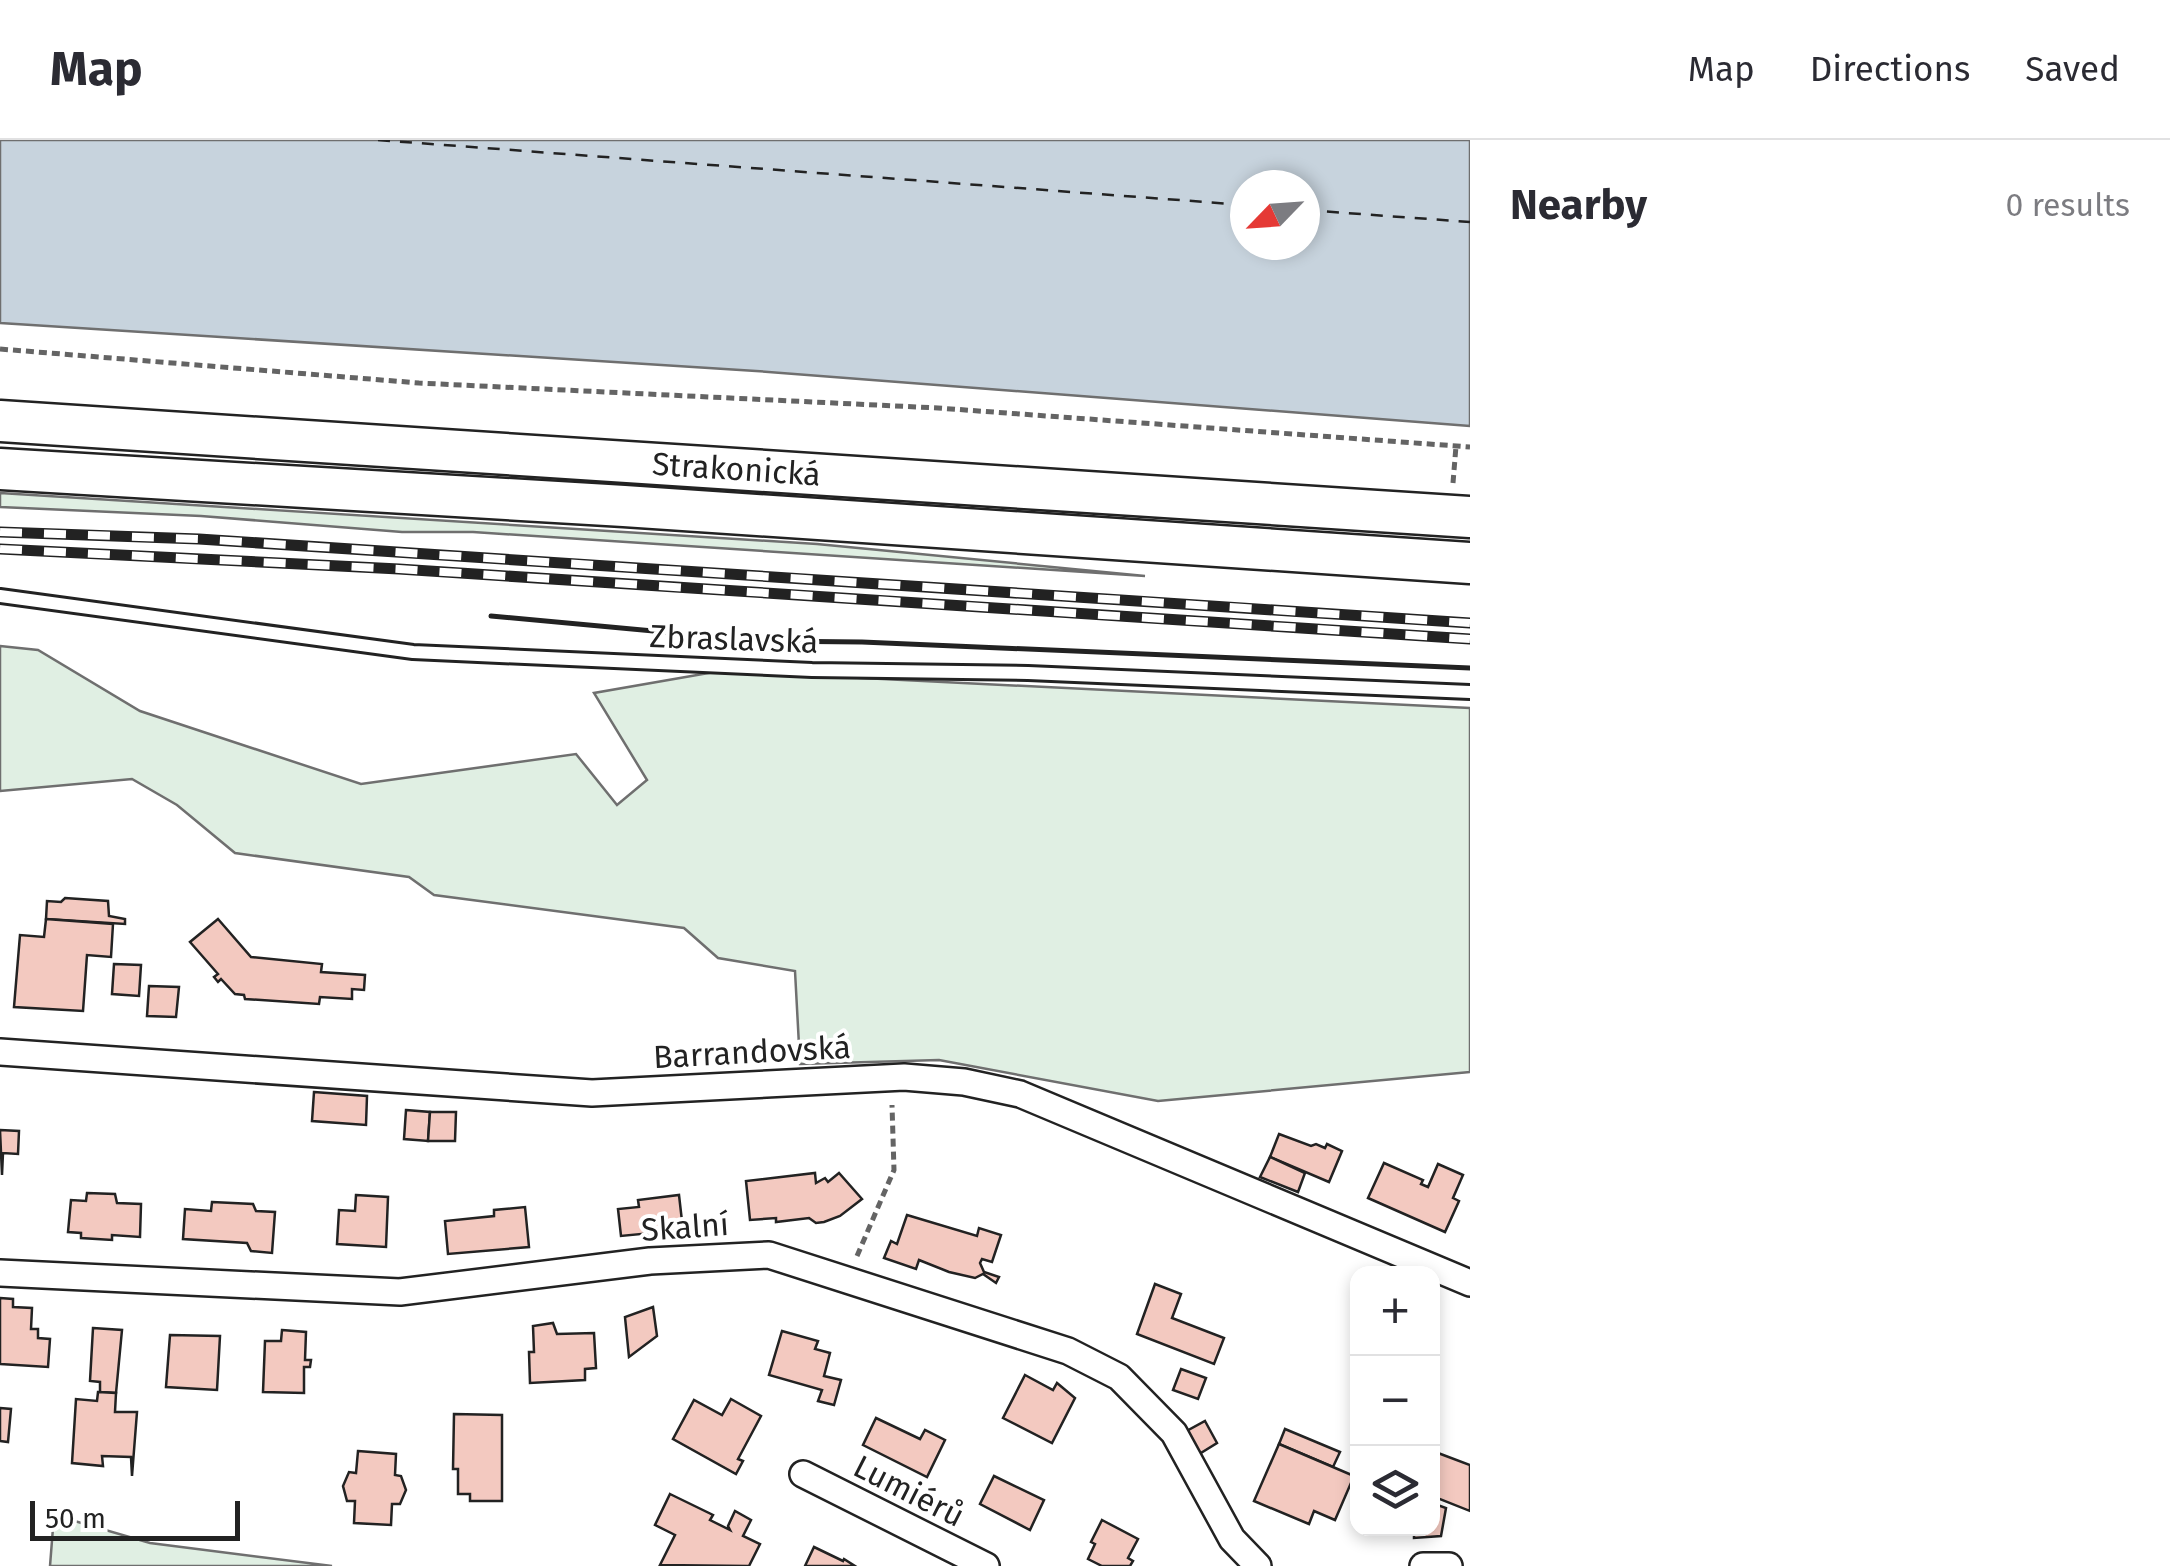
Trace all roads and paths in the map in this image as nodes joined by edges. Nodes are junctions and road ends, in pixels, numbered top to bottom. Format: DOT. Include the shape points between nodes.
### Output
graph roads {
  1 [pos="0,349"];
  2 [pos="0,421"];
  3 [pos="1470,448"];
  4 [pos="0,469"];
  5 [pos="1470,517"];
  6 [pos="1470,563"];
  7 [pos="0,596"];
  8 [pos="1470,692"];
  9 [pos="0,1052"];
  10 [pos="892,1103"];
  11 [pos="852,1268"];
  12 [pos="0,1273"];
  13 [pos="1470,1282"];
  14 [pos="803,1474"];
  15 [pos="986,1566"];
  16 [pos="1258,1566"];
  17 [pos="1423,1566"];
  18 [pos="1449,1566"];
  1 -- 3 [label="path"];
  2 -- 5 [label="main road, Strakonická"];
  4 -- 6 [label="main road, Strakonická"];
  7 -- 8 [label="lane, Zbraslavská" via="412,652"];
  9 -- 13 [label="street, Barrandovská" via="592,1093 904,1077 964,1082 1020,1094"];
  10 -- 11 [label="path" via="894,1170"];
  12 -- 16 [label="street, Skalní" via="400,1292 650,1261 769,1255 1068,1351 1119,1378 1174,1433 1232,1539"];
  14 -- 15 [label="street, Lumiérů"];
  17 -- 18 [label="street"];
}
